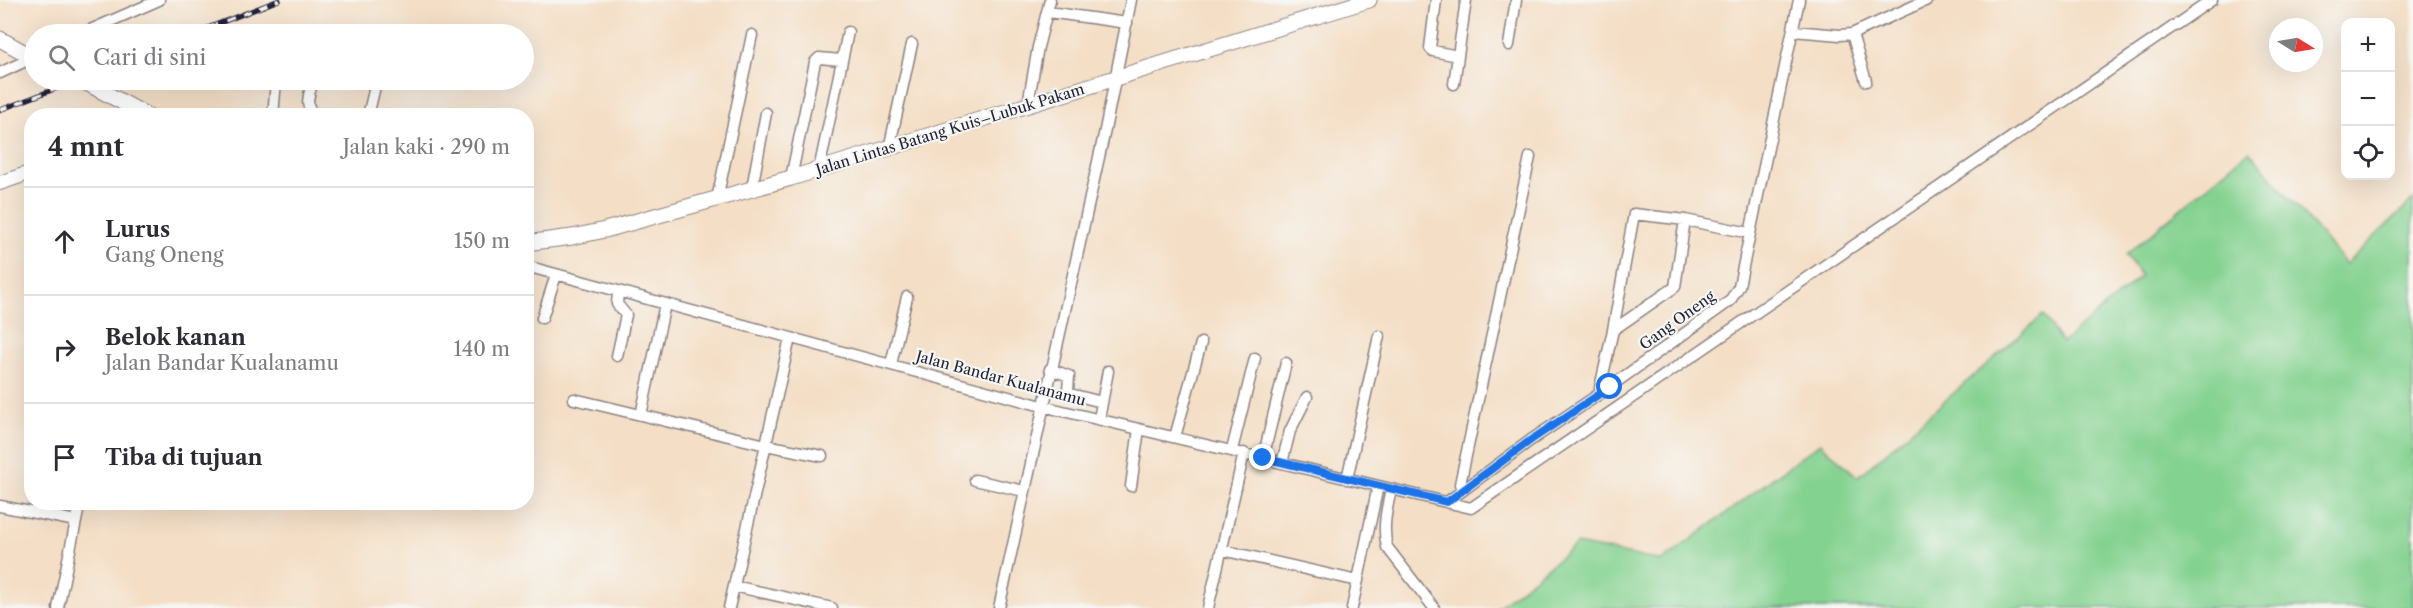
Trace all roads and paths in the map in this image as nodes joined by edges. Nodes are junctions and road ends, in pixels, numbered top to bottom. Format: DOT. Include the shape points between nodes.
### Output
graph roads {
  1 [pos="159,0"];
  2 [pos="1050,0"];
  3 [pos="1131,0"];
  4 [pos="1369,0"];
  5 [pos="1436,0"];
  6 [pos="1466,0"];
  7 [pos="1516,0"];
  8 [pos="1799,0"];
  9 [pos="1927,0"];
  10 [pos="2212,0"];
  11 [pos="1048,12"];
  12 [pos="1127,23"];
  13 [pos="104,24"];
  14 [pos="1793,31"];
  15 [pos="848,32"];
  16 [pos="1852,34"];
  17 [pos="752,35"];
  18 [pos="0,39"];
  19 [pos="912,44"];
  20 [pos="1509,45"];
  21 [pos="24,52"];
  22 [pos="1458,56"];
  23 [pos="841,60"];
  24 [pos="24,62"];
  25 [pos="0,73"];
  26 [pos="1115,78"];
  27 [pos="1866,81"];
  28 [pos="1454,84"];
  29 [pos="100,90"];
  30 [pos="275,90"];
  31 [pos="311,90"];
  32 [pos="374,90"];
  33 [pos="1028,104"];
  34 [pos="133,108"];
  35 [pos="274,108"];
  36 [pos="308,108"];
  37 [pos="370,108"];
  38 [pos="766,113"];
  39 [pos="889,149"];
  40 [pos="1530,157"];
  41 [pos="819,170"];
  42 [pos="24,175"];
  43 [pos="791,178"];
  44 [pos="0,183"];
  45 [pos="752,188"];
  46 [pos="717,199"];
  47 [pos="1685,220"];
  48 [pos="1750,233"];
  49 [pos="534,242"];
  50 [pos="534,268"];
  51 [pos="556,275"];
  52 [pos="618,291"];
  53 [pos="907,297"];
  54 [pos="665,304"];
  55 [pos="542,318"];
  56 [pos="1613,330"];
  57 [pos="1379,336"];
  58 [pos="790,338"];
  59 [pos="1202,343"];
  60 [pos="617,356"];
  61 [pos="1255,358"];
  62 [pos="1286,363"];
  63 [pos="891,364"];
  64 [pos="1050,369"];
  65 [pos="1108,371"];
  66 [pos="1601,393"];
  67 [pos="1082,397"];
  68 [pos="1307,397"];
  69 [pos="574,399"];
  70 [pos="1102,402"];
  71 [pos="1042,406"];
  72 [pos="641,415"];
  73 [pos="1079,415"];
  74 [pos="1098,419"];
  75 [pos="1139,429"];
  76 [pos="1175,437"];
  77 [pos="766,445"];
  78 [pos="1232,450"];
  79 [pos="1244,453"];
  80 [pos="822,456"];
  81 [pos="1263,458"];
  82 [pos="1282,462"];
  83 [pos="1347,479"];
  84 [pos="975,480"];
  85 [pos="1131,486"];
  86 [pos="1378,486"];
  87 [pos="1391,489"];
  88 [pos="1462,490"];
  89 [pos="1024,491"];
  90 [pos="1447,502"];
  91 [pos="0,506"];
  92 [pos="78,510"];
  93 [pos="1372,517"];
  94 [pos="1385,520"];
  95 [pos="76,521"];
  96 [pos="1222,550"];
  97 [pos="1358,581"];
  98 [pos="734,586"];
  99 [pos="58,608"];
  100 [pos="729,608"];
  101 [pos="832,608"];
  102 [pos="999,608"];
  103 [pos="1208,608"];
  104 [pos="1352,608"];
  105 [pos="1434,608"];
  1 -- 13 [label="street"];
  2 -- 11 [label="street"];
  3 -- 12 [label="street"];
  4 -- 26 [label="highway, Jalan Lintas Batang Kuis–Lubuk Pakam"];
  5 -- 22 [label="street" via="1430,48"];
  6 -- 22 [label="street"];
  7 -- 20 [label="street"];
  8 -- 14 [label="street, Gang Oneng"];
  9 -- 16 [label="street"];
  10 -- 90 [label="street, Jalan Bandar Kualanamu" via="1470,508"];
  11 -- 12 [label="street"];
  11 -- 33 [label="street"];
  12 -- 26 [label="street"];
  14 -- 16 [label="street"];
  14 -- 48 [label="street, Gang Oneng"];
  15 -- 23 [label="street"];
  16 -- 27 [label="street"];
  17 -- 46 [label="street"];
  18 -- 21 [label="highway"];
  19 -- 39 [label="street"];
  22 -- 28 [label="street"];
  23 -- 41 [label="street"];
  23 -- 43 [label="street" via="823,57 815,62"];
  24 -- 25 [label="street"];
  26 -- 33 [label="highway, Jalan Lintas Batang Kuis–Lubuk Pakam"];
  26 -- 64 [label="street"];
  29 -- 34 [label="highway"];
  30 -- 35 [label="street"];
  31 -- 36 [label="street"];
  32 -- 37 [label="street"];
  33 -- 39 [label="highway, Jalan Lintas Batang Kuis–Lubuk Pakam"];
  38 -- 45 [label="street"];
  39 -- 41 [label="highway, Jalan Lintas Batang Kuis–Lubuk Pakam"];
  40 -- 88 [label="street" via="1464,462"];
  41 -- 43 [label="highway, Jalan Lintas Batang Kuis–Lubuk Pakam"];
  42 -- 44 [label="main road"];
  43 -- 45 [label="highway, Jalan Lintas Batang Kuis–Lubuk Pakam"];
  45 -- 46 [label="highway, Jalan Lintas Batang Kuis–Lubuk Pakam"];
  46 -- 49 [label="highway, Jalan Lintas Batang Kuis–Lubuk Pakam" via="605,230"];
  47 -- 48 [label="street"];
  47 -- 56 [label="street" via="1675,287"];
  47 -- 56 [label="street" via="1634,214"];
  48 -- 66 [label="street, Gang Oneng" via="1739,286 1730,301"];
  50 -- 51 [label="street, Jalan Bandar Kualanamu"];
  51 -- 52 [label="street, Jalan Bandar Kualanamu"];
  51 -- 55 [label="street"];
  52 -- 54 [label="street, Jalan Bandar Kualanamu"];
  52 -- 60 [label="street" via="617,304 626,315"];
  53 -- 63 [label="street"];
  54 -- 58 [label="street, Jalan Bandar Kualanamu"];
  54 -- 72 [label="street"];
  56 -- 66 [label="street"];
  57 -- 83 [label="street"];
  58 -- 63 [label="street, Jalan Bandar Kualanamu"];
  58 -- 77 [label="street"];
  59 -- 76 [label="street"];
  61 -- 78 [label="street"];
  62 -- 81 [label="street"];
  63 -- 71 [label="street, Jalan Bandar Kualanamu"];
  64 -- 67 [label="street" via="1069,376 1068,391"];
  64 -- 71 [label="street"];
  65 -- 70 [label="street"];
  66 -- 88 [label="street, Gang Oneng"];
  67 -- 70 [label="street"];
  67 -- 73 [label="street"];
  68 -- 82 [label="street" via="1290,431"];
  69 -- 72 [label="street"];
  70 -- 74 [label="street"];
  71 -- 73 [label="street, Jalan Bandar Kualanamu"];
  71 -- 89 [label="street"];
  72 -- 77 [label="street"];
  73 -- 74 [label="street, Jalan Bandar Kualanamu"];
  74 -- 75 [label="street, Jalan Bandar Kualanamu"];
  75 -- 76 [label="street, Jalan Bandar Kualanamu"];
  75 -- 85 [label="street"];
  76 -- 78 [label="street, Jalan Bandar Kualanamu"];
  77 -- 80 [label="street"];
  77 -- 98 [label="street"];
  78 -- 79 [label="street, Jalan Bandar Kualanamu"];
  79 -- 81 [label="street, Jalan Bandar Kualanamu"];
  79 -- 96 [label="street"];
  81 -- 82 [label="street, Jalan Bandar Kualanamu"];
  82 -- 83 [label="street, Jalan Bandar Kualanamu"];
  83 -- 86 [label="street, Jalan Bandar Kualanamu"];
  84 -- 89 [label="street"];
  86 -- 87 [label="street, Jalan Bandar Kualanamu"];
  86 -- 93 [label="street"];
  87 -- 90 [label="street, Jalan Bandar Kualanamu"];
  87 -- 94 [label="street"];
  88 -- 90 [label="street, Gang Oneng"];
  89 -- 102 [label="street"];
  91 -- 95 [label="street"];
  92 -- 95 [label="street"];
  93 -- 94 [label="street"];
  93 -- 97 [label="street"];
  94 -- 105 [label="street" via="1387,547"];
  95 -- 99 [label="street"];
  96 -- 97 [label="street"];
  96 -- 103 [label="street"];
  97 -- 104 [label="street"];
  98 -- 100 [label="street"];
  98 -- 101 [label="street"];
}
